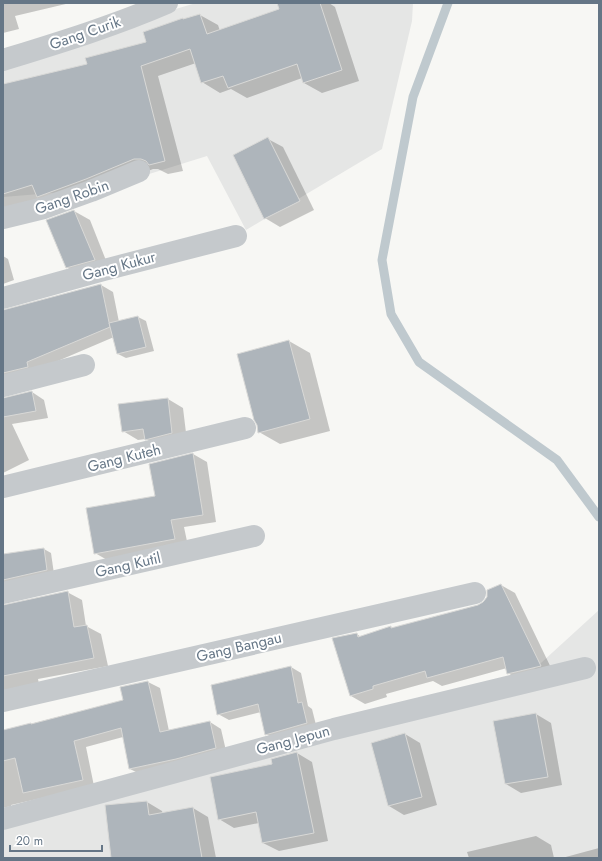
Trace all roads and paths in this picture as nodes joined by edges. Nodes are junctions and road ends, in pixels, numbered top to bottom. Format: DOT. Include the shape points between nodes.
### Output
graph roads {
  1 [pos="167,3"];
  2 [pos="3,60"];
  3 [pos="139,171"];
  4 [pos="3,218"];
  5 [pos="236,236"];
  6 [pos="3,298"];
  7 [pos="84,365"];
  8 [pos="3,386"];
  9 [pos="245,428"];
  10 [pos="3,487"];
  11 [pos="254,536"];
  12 [pos="475,592"];
  13 [pos="3,593"];
  14 [pos="585,668"];
  15 [pos="3,701"];
  16 [pos="3,819"];
  1 -- 2 [label="street, Gang Curik" via="78,37"];
  3 -- 4 [label="street, Gang Robin" via="44,208"];
  5 -- 6 [label="street, Gang Kukur"];
  7 -- 8 [label="street"];
  9 -- 10 [label="street, Gang Kuteh"];
  11 -- 13 [label="street, Gang Kutil"];
  12 -- 15 [label="street, Gang Bangau"];
  14 -- 16 [label="street, Gang Jepun" via="334,729"];
}
